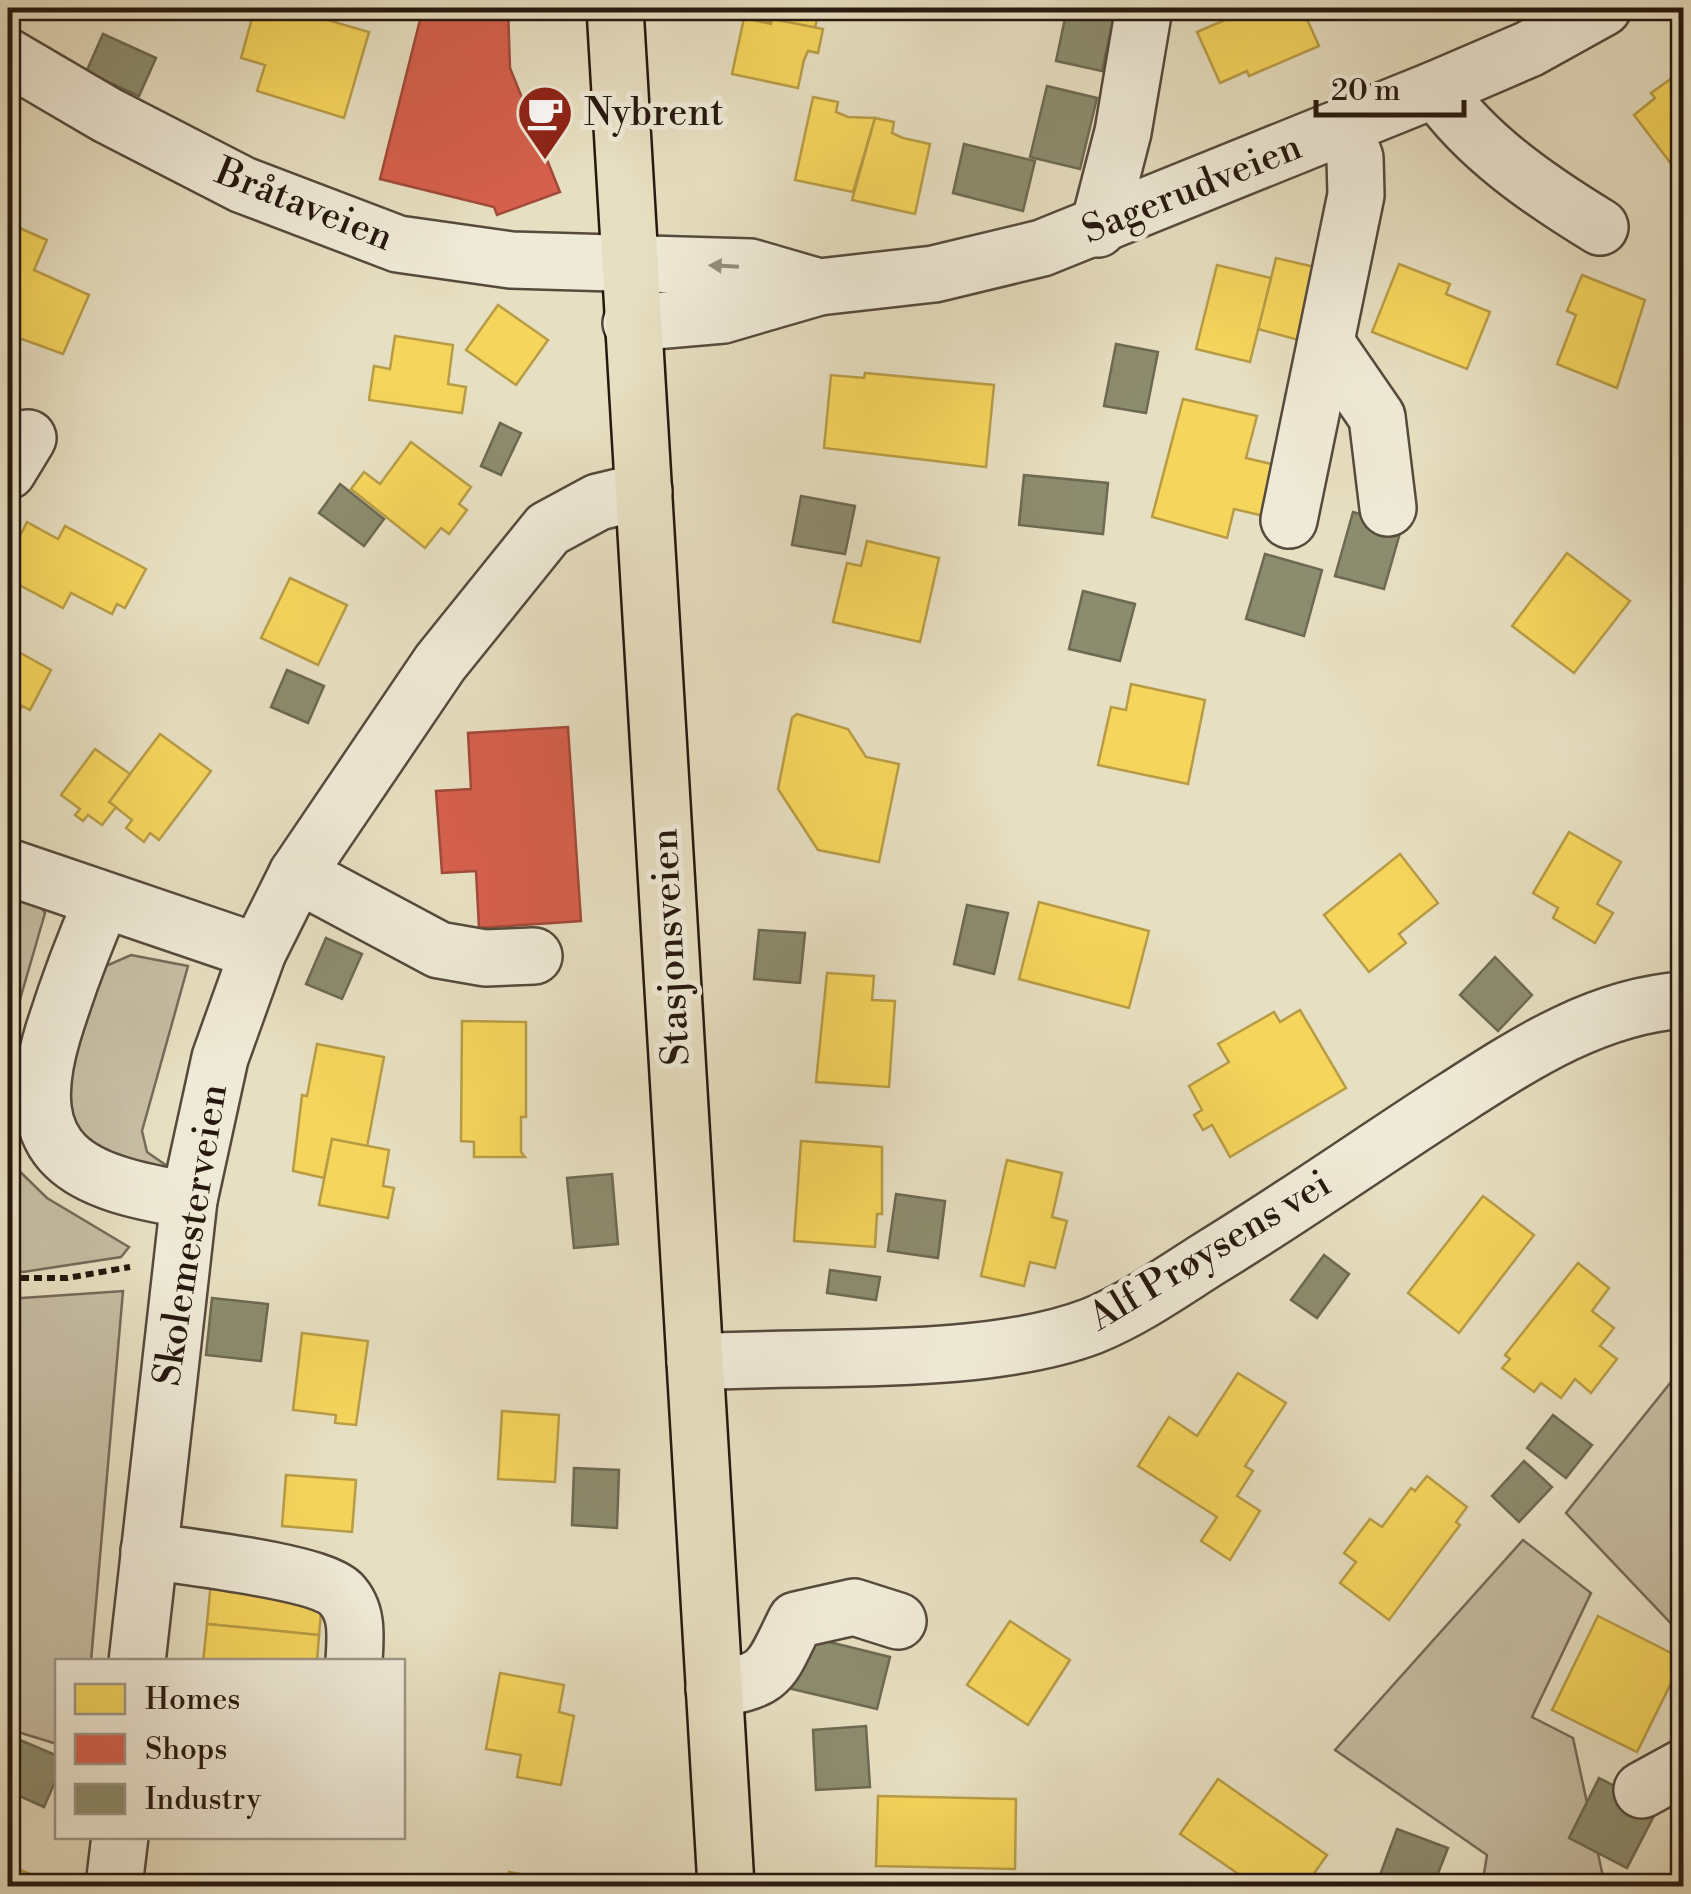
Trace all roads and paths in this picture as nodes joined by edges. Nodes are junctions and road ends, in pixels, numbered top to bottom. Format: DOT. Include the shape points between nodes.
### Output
graph roads {
  1 [pos="615,8"];
  2 [pos="1144,8"];
  3 [pos="1603,8"];
  4 [pos="10,66"];
  5 [pos="1436,90"];
  6 [pos="1343,127"];
  7 [pos="1600,227"];
  8 [pos="1098,229"];
  9 [pos="627,264"];
  10 [pos="819,287"];
  11 [pos="631,323"];
  12 [pos="1326,343"];
  13 [pos="644,491"];
  14 [pos="1388,508"];
  15 [pos="1289,520"];
  16 [pos="8,868"];
  17 [pos="297,874"];
  18 [pos="102,902"];
  19 [pos="258,952"];
  20 [pos="534,956"];
  21 [pos="1684,1000"];
  22 [pos="188,1200"];
  23 [pos="181,1261"];
  24 [pos="8,1278"];
  25 [pos="695,1362"];
  26 [pos="148,1551"];
  27 [pos="898,1621"];
  28 [pos="137,1659"];
  29 [pos="354,1659"];
  30 [pos="714,1689"];
  31 [pos="120,1839"];
  32 [pos="114,1886"];
  33 [pos="726,1886"];
  1 -- 9 [label="main road, Stasjonsveien"];
  2 -- 8 [label="street"];
  3 -- 5 [label="street, Sagerudveien"];
  4 -- 9 [label="street, Bråtaveien" via="243,184 353,230 446,254"];
  5 -- 6 [label="street, Sagerudveien"];
  5 -- 7 [label="street" via="1504,159"];
  6 -- 8 [label="street, Sagerudveien"];
  6 -- 12 [label="street" via="1356,158 1356,195"];
  8 -- 10 [label="street, Sagerudveien" via="990,263"];
  10 -- 9 [label="street, Sagerudveien, one-way" via="750,267"];
  9 -- 11 [label="main road, Stasjonsveien"];
  10 -- 11 [label="street, Sagerudveien" via="723,315"];
  11 -- 13 [label="main road, Stasjonsveien"];
  12 -- 14 [label="street" via="1377,417"];
  12 -- 15 [label="street"];
  13 -- 17 [label="street, Skolemesterveien" via="598,502 548,530 440,663"];
  13 -- 25 [label="main road, Stasjonsveien"];
  16 -- 18 [label="street"];
  17 -- 19 [label="street, Skolemesterveien"];
  17 -- 20 [label="street" via="439,950 484,958"];
  18 -- 19 [label="street"];
  18 -- 22 [label="street" via="43,1068 44,1128 57,1148 99,1178"];
  19 -- 22 [label="street, Skolemesterveien" via="220,1058"];
  21 -- 25 [label="street, Alf Prøysens vei" via="1599,1019 1524,1054 1257,1230 1092,1326 1034,1342 964,1350"];
  22 -- 23 [label="street, Skolemesterveien"];
  23 -- 24 [label="path" via="66,1278"];
  23 -- 26 [label="street, Skolemesterveien"];
  25 -- 30 [label="main road, Stasjonsveien"];
  26 -- 28 [label="street, Skolemesterveien"];
  26 -- 29 [label="street" via="306,1578 340,1593 356,1622"];
  27 -- 30 [label="street" via="854,1607 796,1620 770,1673"];
  30 -- 33 [label="main road, Stasjonsveien"];
  31 -- 32 [label="street"];
}
